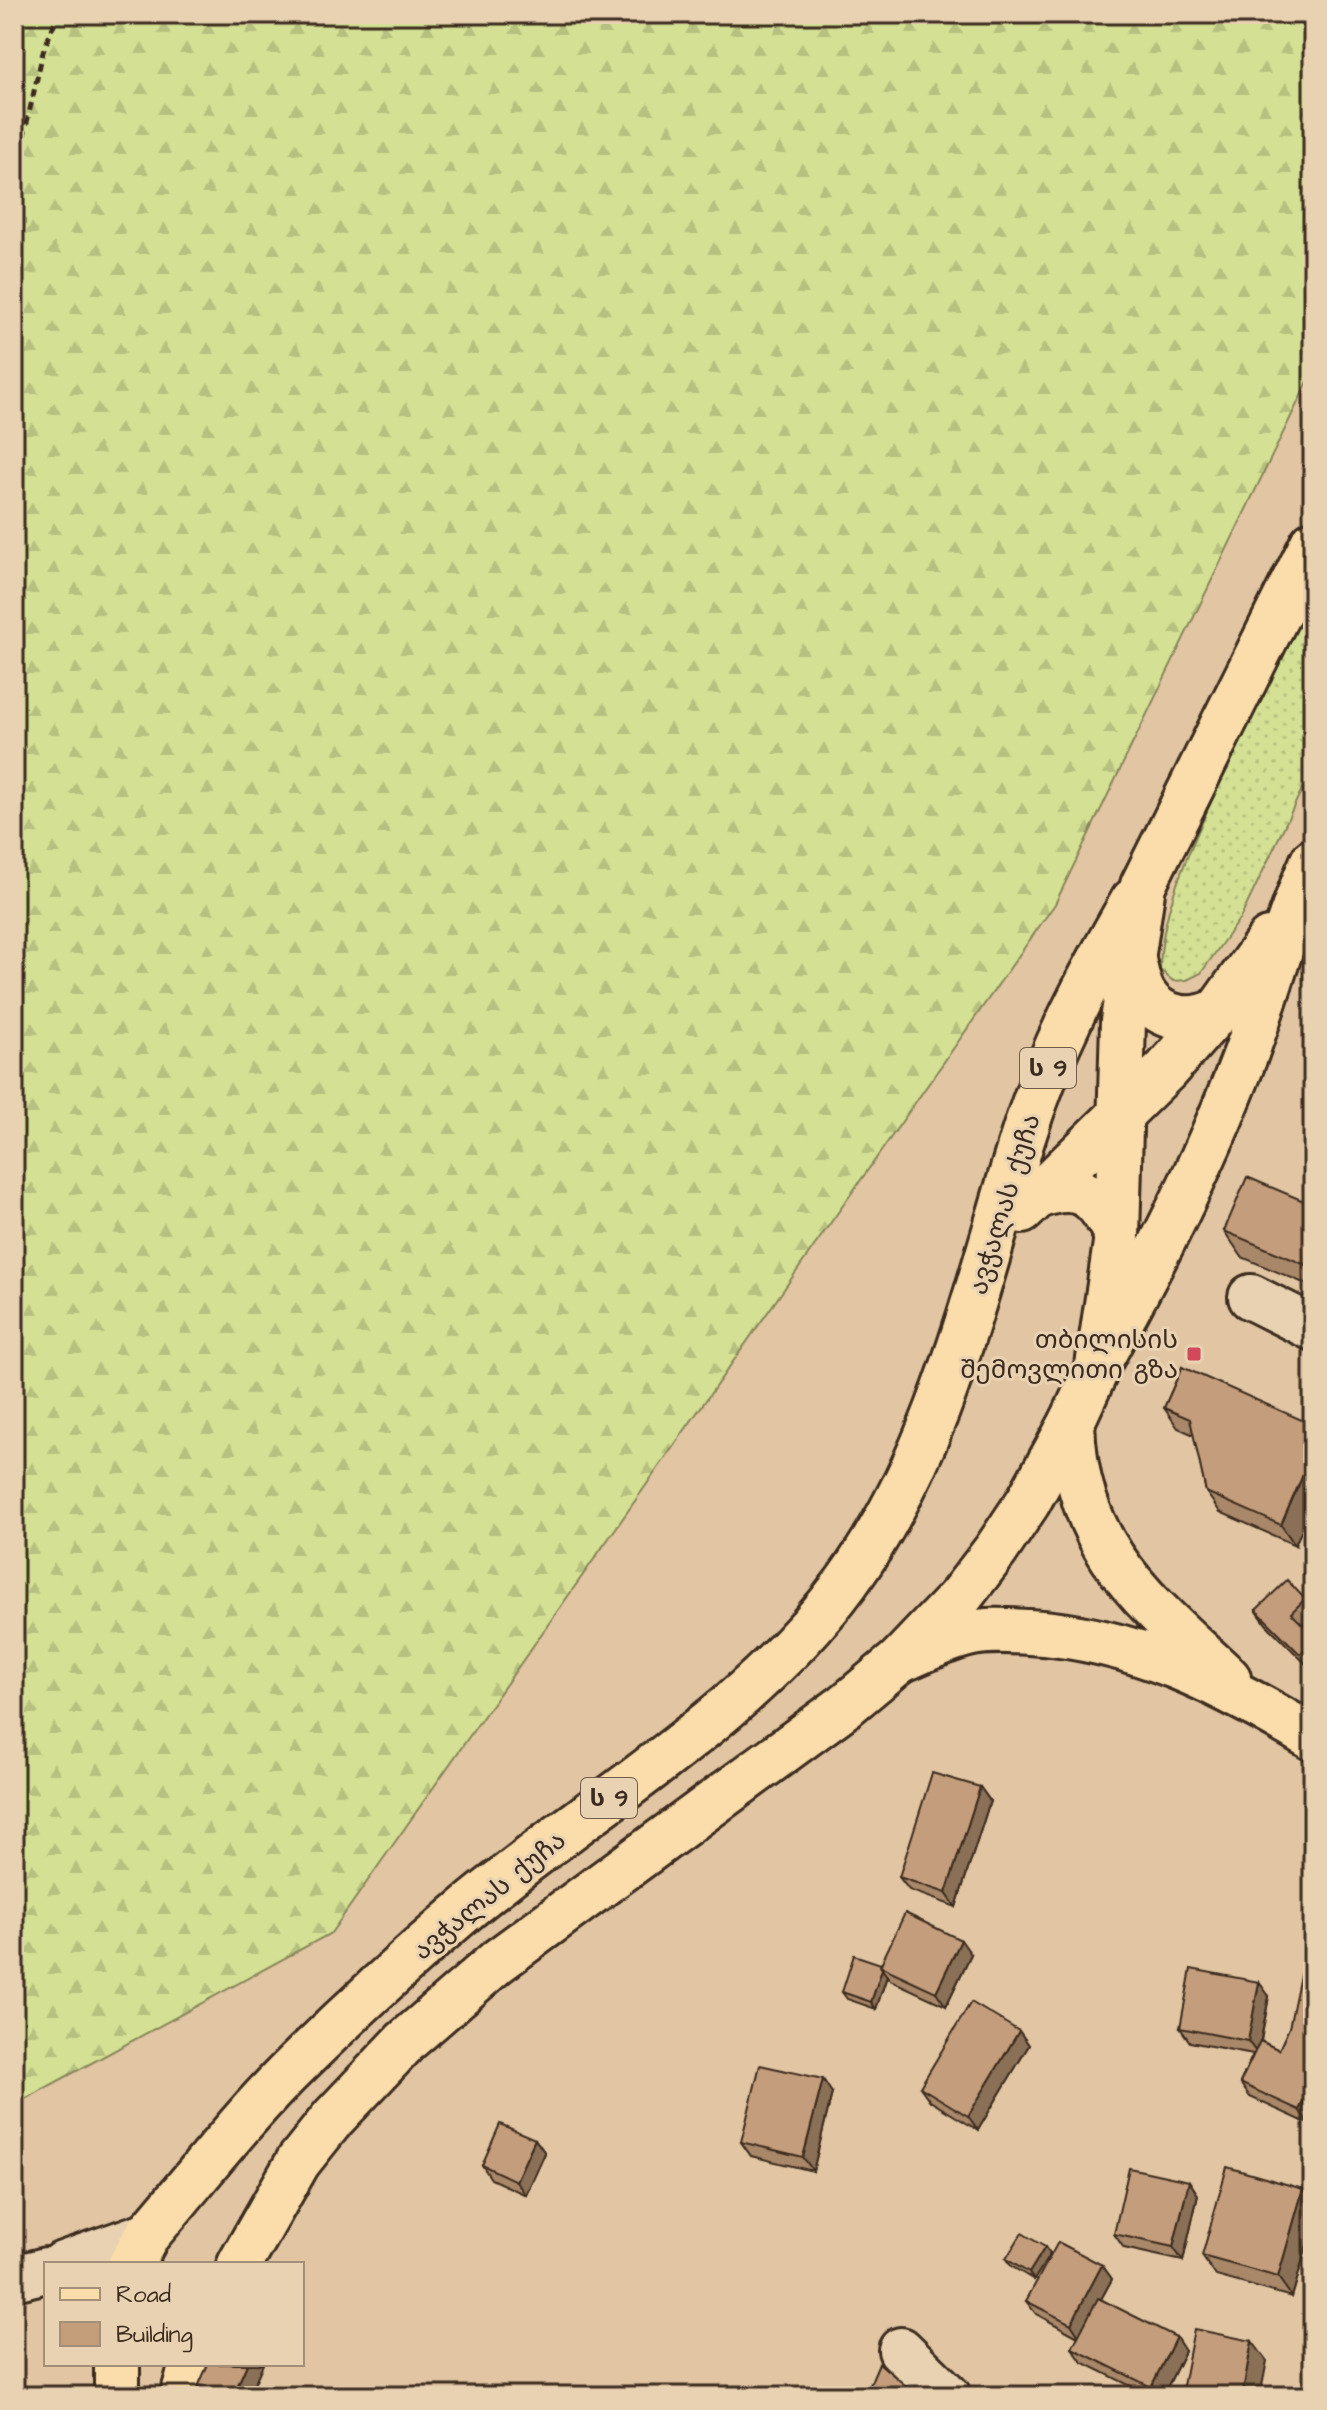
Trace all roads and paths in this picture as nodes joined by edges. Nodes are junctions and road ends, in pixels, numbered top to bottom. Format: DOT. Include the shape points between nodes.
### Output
graph roads {
  1 [pos="58,14"];
  2 [pos="14,179"];
  3 [pos="1313,543"];
  4 [pos="1306,876"];
  5 [pos="1143,885"];
  6 [pos="1133,960"];
  7 [pos="1218,1011"];
  8 [pos="1119,1118"];
  9 [pos="1034,1197"];
  10 [pos="1117,1236"];
  11 [pos="986,1264"];
  12 [pos="1251,1297"];
  13 [pos="1313,1328"];
  14 [pos="1098,1366"];
  15 [pos="1072,1422"];
  16 [pos="899,1661"];
  17 [pos="1253,1702"];
  18 [pos="1313,1738"];
  19 [pos="139,2249"];
  20 [pos="82,2262"];
  21 [pos="241,2262"];
  22 [pos="901,2350"];
  23 [pos="117,2366"];
  24 [pos="191,2366"];
  25 [pos="117,2396"];
  26 [pos="183,2396"];
  27 [pos="948,2396"];
  1 -- 2 [label="path" via="43,52"];
  3 -- 5 [label="main road, ს 9"];
  4 -- 7 [label="main road" via="1252,968"];
  4 -- 14 [label="main road" via="1243,1064 1159,1253"];
  5 -- 6 [label="main road, ს 9"];
  5 -- 11 [label="main road, ავჭალას ქუჩა / ს 9" via="1093,969 1052,1060"];
  6 -- 7 [label="main road" via="1144,995 1163,1011 1187,1019"];
  6 -- 8 [label="main road, ს 9" via="1123,1021"];
  7 -- 8 [label="main road"];
  8 -- 9 [label="main road"];
  8 -- 10 [label="main road, ს 9"];
  9 -- 10 [label="main road" via="1058,1188 1076,1190 1104,1210"];
  9 -- 11 [label="main road"];
  10 -- 14 [label="main road, ს 9"];
  11 -- 19 [label="main road, ავჭალას ქუჩა / ს 9" via="911,1472 852,1573 802,1636 712,1719 459,1915 355,2009 266,2097"];
  12 -- 13 [label="lane"];
  14 -- 15 [label="main road, ს 9"];
  15 -- 16 [label="main road, ს 9" via="996,1550"];
  15 -- 17 [label="main road" via="1081,1489 1104,1548 1149,1604"];
  16 -- 17 [label="main road" via="970,1633 1086,1638 1141,1652"];
  16 -- 21 [label="main road, ს 9" via="835,1715 498,1961 406,2041 298,2162"];
  17 -- 18 [label="main road"];
  19 -- 20 [label="lane"];
  22 -- 27 [label="lane"];
  23 -- 25 [label="main road"];
  24 -- 26 [label="main road"];
}
